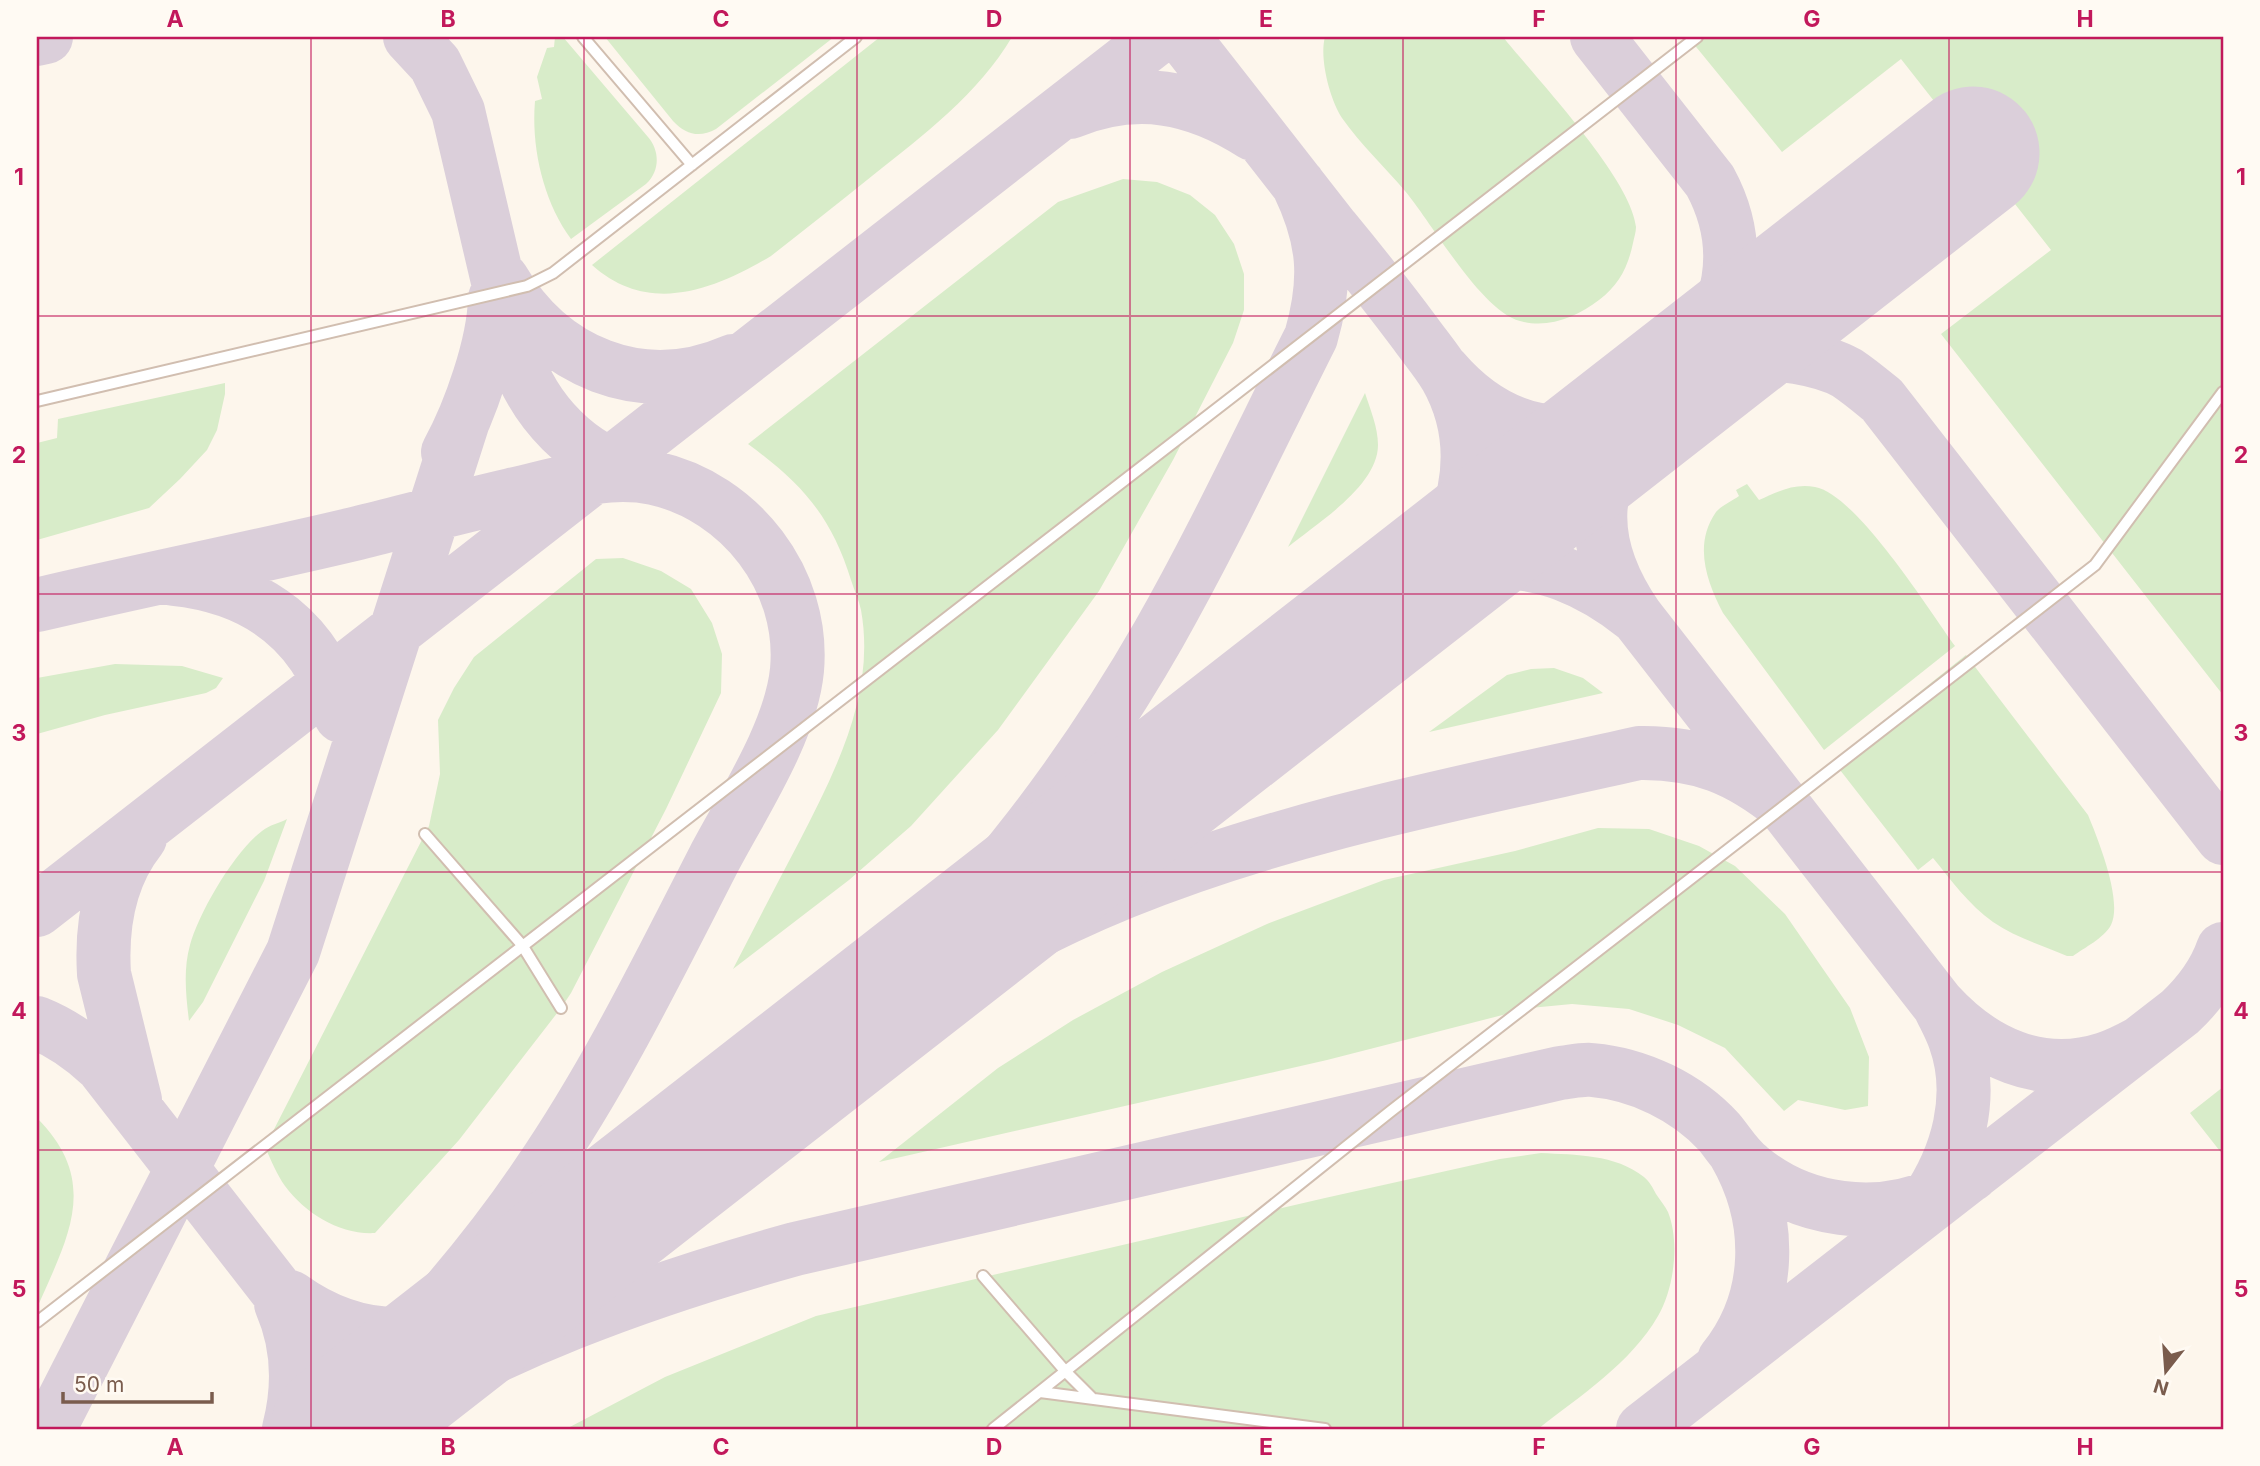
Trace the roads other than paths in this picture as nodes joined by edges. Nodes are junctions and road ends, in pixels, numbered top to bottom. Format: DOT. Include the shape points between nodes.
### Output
graph roads {
  1 [pos="583,37"];
  2 [pos="856,37"];
  3 [pos="1697,37"];
  4 [pos="692,165"];
  5 [pos="2223,393"];
  6 [pos="37,401"];
  7 [pos="425,834"];
  8 [pos="522,945"];
  9 [pos="561,1008"];
  10 [pos="984,1276"];
  11 [pos="37,1322"];
  12 [pos="1066,1372"];
  13 [pos="1040,1392"];
  14 [pos="1093,1399"];
  15 [pos="993,1429"];
  16 [pos="1325,1429"];
  1 -- 4 [label="lane"];
  2 -- 4 [label="lane"];
  3 -- 8 [label="lane"];
  4 -- 6 [label="lane" via="553,273 527,286"];
  5 -- 12 [label="lane" via="2095,565 1391,1111"];
  7 -- 8 [label="lane"];
  8 -- 9 [label="lane"];
  8 -- 11 [label="lane"];
  10 -- 12 [label="lane"];
  12 -- 13 [label="lane"];
  12 -- 14 [label="lane"];
  13 -- 14 [label="lane"];
  13 -- 15 [label="lane"];
  14 -- 16 [label="lane"];
}
